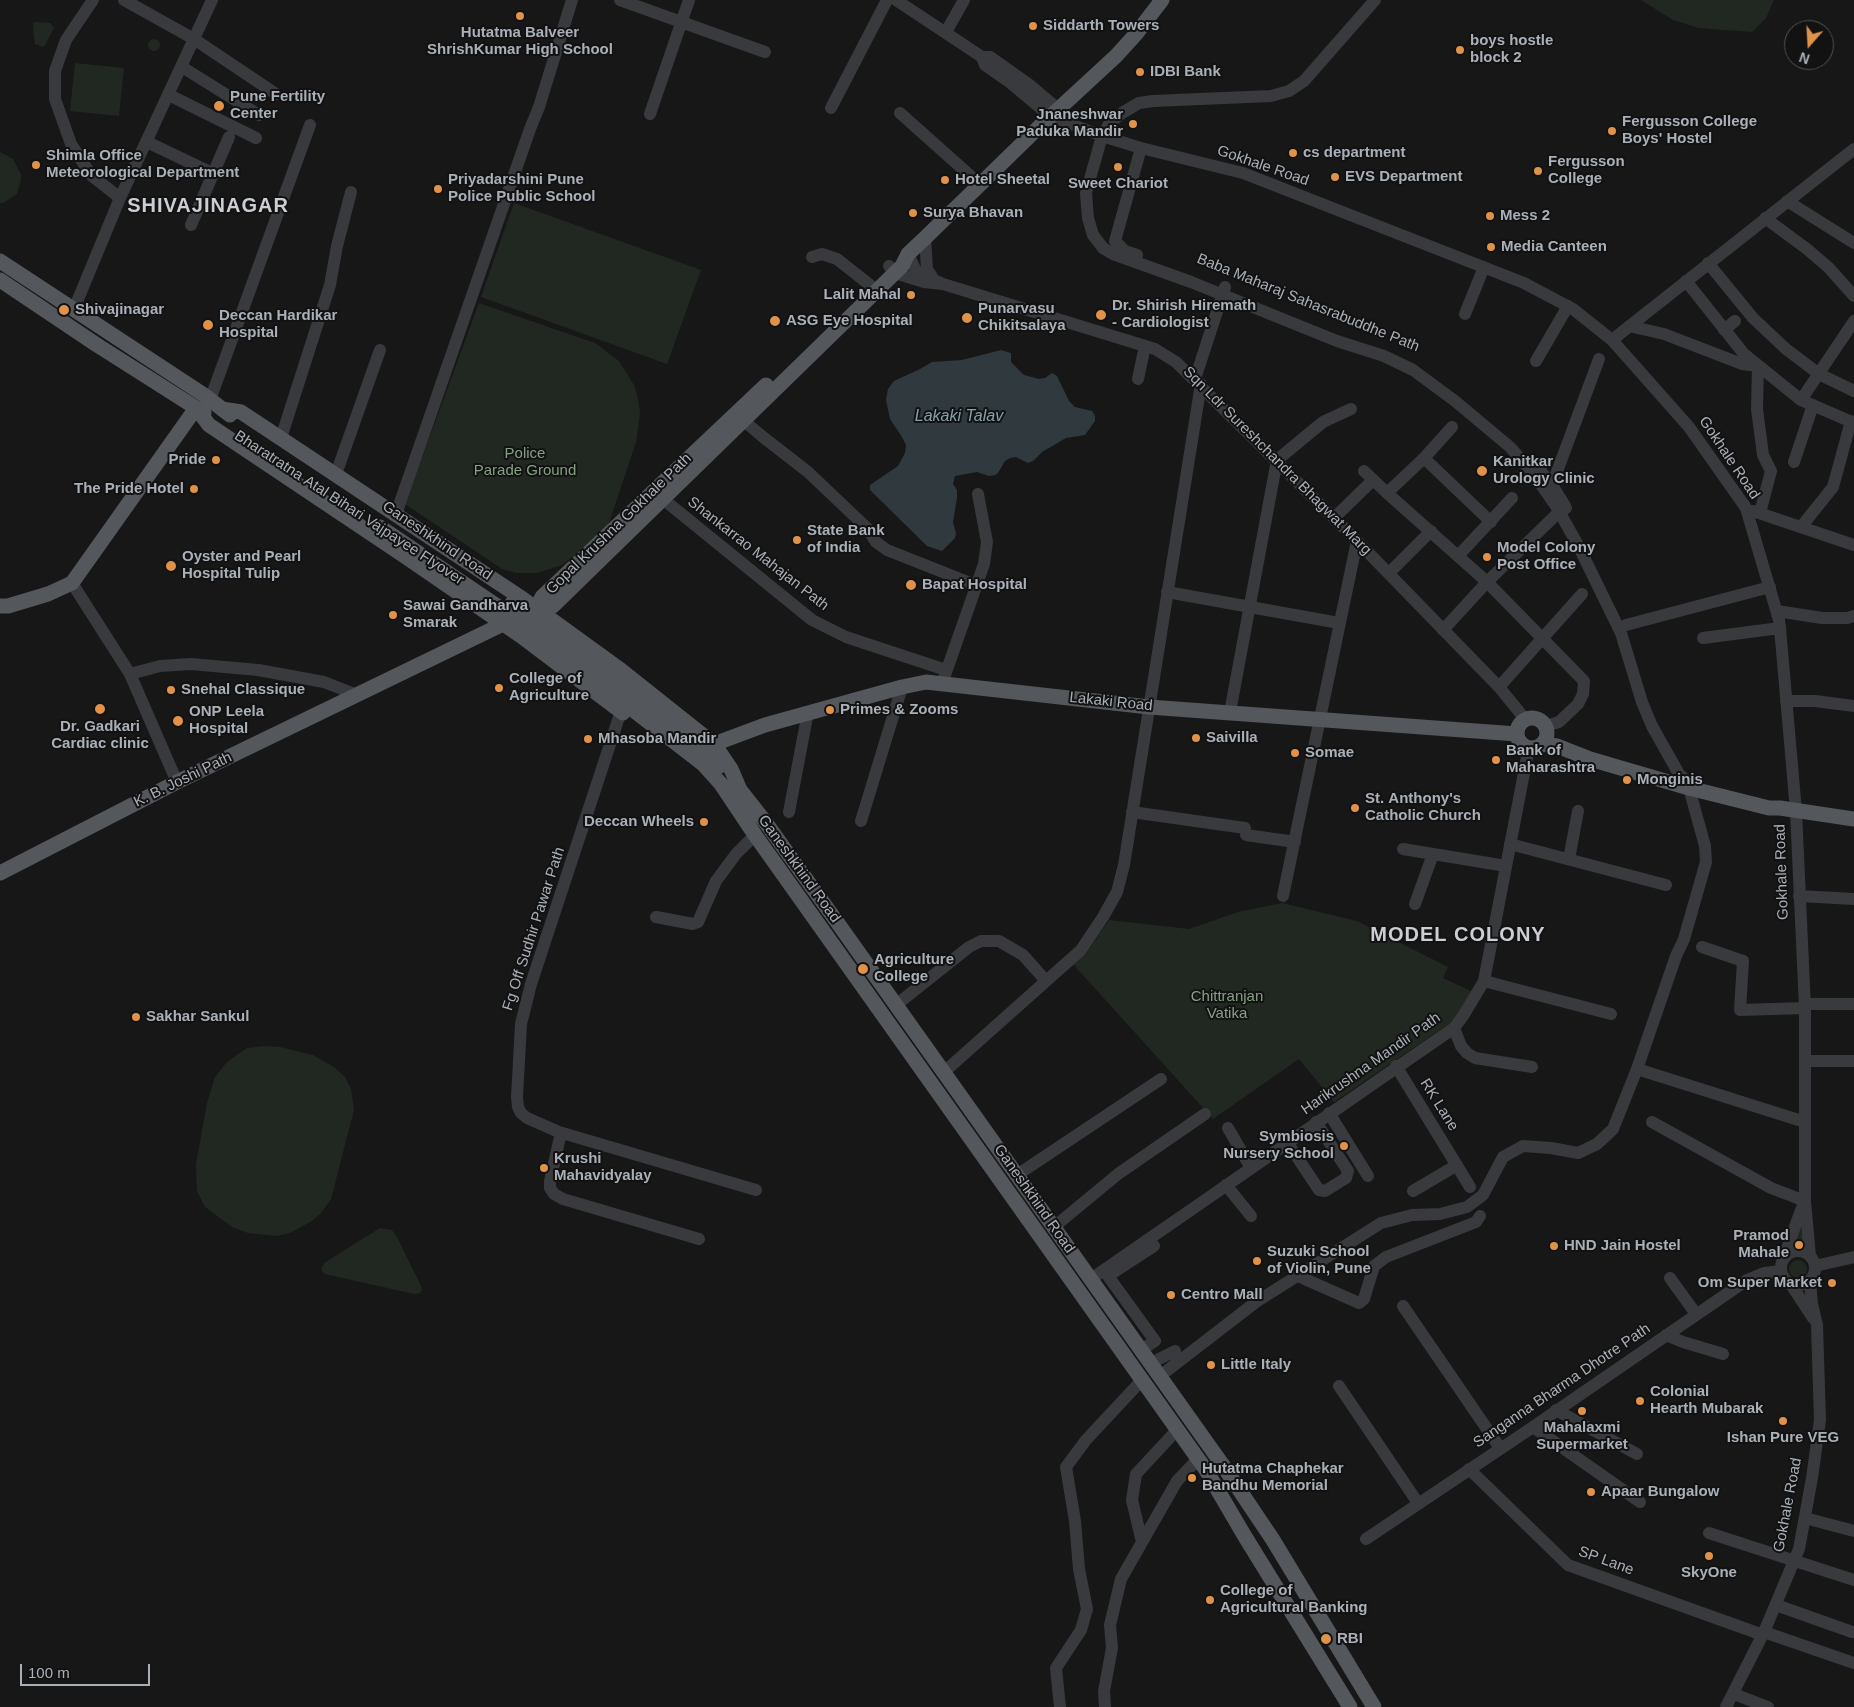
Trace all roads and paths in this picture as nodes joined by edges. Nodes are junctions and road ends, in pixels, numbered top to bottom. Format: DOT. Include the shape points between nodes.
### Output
graph roads {
  1 [pos="93,0"];
  2 [pos="124,0"];
  3 [pos="212,0"];
  4 [pos="572,0"];
  5 [pos="620,0"];
  6 [pos="689,0"];
  7 [pos="887,0"];
  8 [pos="896,0"];
  9 [pos="964,0"];
  10 [pos="1162,0"];
  11 [pos="1376,0"];
  12 [pos="681,22"];
  13 [pos="946,32"];
  14 [pos="194,39"];
  15 [pos="765,52"];
  16 [pos="182,67"];
  17 [pos="276,94"];
  18 [pos="169,95"];
  19 [pos="831,108"];
  20 [pos="1054,112"];
  21 [pos="900,113"];
  22 [pos="650,114"];
  23 [pos="259,115"];
  24 [pos="310,125"];
  25 [pos="1102,136"];
  26 [pos="229,137"];
  27 [pos="256,138"];
  28 [pos="147,142"];
  29 [pos="1141,148"];
  30 [pos="1854,149"];
  31 [pos="214,174"];
  32 [pos="974,179"];
  33 [pos="352,192"];
  34 [pos="120,198"];
  35 [pos="1787,200"];
  36 [pos="1765,218"];
  37 [pos="191,225"];
  38 [pos="924,238"];
  39 [pos="1854,244"];
  40 [pos="908,254"];
  41 [pos="812,257"];
  42 [pos="0,261"];
  43 [pos="1708,263"];
  44 [pos="1484,267"];
  45 [pos="892,269"];
  46 [pos="0,280"];
  47 [pos="1686,281"];
  48 [pos="924,282"];
  49 [pos="943,284"];
  50 [pos="870,285"];
  51 [pos="1223,291"];
  52 [pos="1854,296"];
  53 [pos="1568,306"];
  54 [pos="74,309"];
  55 [pos="1465,314"];
  56 [pos="1854,320"];
  57 [pos="1735,321"];
  58 [pos="1629,326"];
  59 [pos="1724,330"];
  60 [pos="1612,340"];
  61 [pos="1145,346"];
  62 [pos="380,350"];
  63 [pos="1599,359"];
  64 [pos="1536,361"];
  65 [pos="1758,366"];
  66 [pos="1818,374"];
  67 [pos="1138,379"];
  68 [pos="1198,382"];
  69 [pos="1854,391"];
  70 [pos="210,400"];
  71 [pos="1807,403"];
  72 [pos="196,408"];
  73 [pos="222,409"];
  74 [pos="1351,410"];
  75 [pos="1479,415"];
  76 [pos="744,421"];
  77 [pos="1852,422"];
  78 [pos="1452,428"];
  79 [pos="281,438"];
  80 [pos="1424,458"];
  81 [pos="1277,460"];
  82 [pos="1794,462"];
  83 [pos="1364,471"];
  84 [pos="336,474"];
  85 [pos="1373,480"];
  86 [pos="1552,485"];
  87 [pos="1386,493"];
  88 [pos="978,494"];
  89 [pos="1512,498"];
  90 [pos="663,499"];
  91 [pos="1746,508"];
  92 [pos="1562,510"];
  93 [pos="1760,513"];
  94 [pos="396,514"];
  95 [pos="1334,518"];
  96 [pos="1491,522"];
  97 [pos="1801,527"];
  98 [pos="1431,531"];
  99 [pos="1358,541"];
  100 [pos="1854,545"];
  101 [pos="1458,556"];
  102 [pos="1389,573"];
  103 [pos="1487,582"];
  104 [pos="72,583"];
  105 [pos="978,586"];
  106 [pos="1770,587"];
  107 [pos="1167,592"];
  108 [pos="1582,594"];
  109 [pos="0,606"];
  110 [pos="1250,607"];
  111 [pos="536,608"];
  112 [pos="1777,611"];
  113 [pos="506,613"];
  114 [pos="1854,616"];
  115 [pos="1339,624"];
  116 [pos="1626,625"];
  117 [pos="1780,628"];
  118 [pos="1443,630"];
  119 [pos="1542,638"];
  120 [pos="1703,638"];
  121 [pos="568,652"];
  122 [pos="130,674"];
  123 [pos="945,676"];
  124 [pos="1500,686"];
  125 [pos="902,687"];
  126 [pos="357,695"];
  127 [pos="1786,701"];
  128 [pos="1854,706"];
  129 [pos="1149,707"];
  130 [pos="621,711"];
  131 [pos="808,712"];
  132 [pos="1230,712"];
  133 [pos="1320,718"];
  134 [pos="1526,720"];
  135 [pos="1517,734"];
  136 [pos="1541,738"];
  137 [pos="714,744"];
  138 [pos="177,782"];
  139 [pos="1688,784"];
  140 [pos="736,795"];
  141 [pos="1578,811"];
  142 [pos="1796,811"];
  143 [pos="789,812"];
  144 [pos="1132,812"];
  145 [pos="1854,819"];
  146 [pos="861,821"];
  147 [pos="755,835"];
  148 [pos="1294,842"];
  149 [pos="1510,844"];
  150 [pos="1403,849"];
  151 [pos="1434,854"];
  152 [pos="1569,859"];
  153 [pos="1506,866"];
  154 [pos="0,873"];
  155 [pos="1666,885"];
  156 [pos="1283,896"];
  157 [pos="1799,896"];
  158 [pos="1854,899"];
  159 [pos="1415,904"];
  160 [pos="656,917"];
  161 [pos="1702,947"];
  162 [pos="1046,981"];
  163 [pos="1484,981"];
  164 [pos="1854,1004"];
  165 [pos="896,1005"];
  166 [pos="1804,1006"];
  167 [pos="1610,1014"];
  168 [pos="1454,1028"];
  169 [pos="1805,1061"];
  170 [pos="1854,1061"];
  171 [pos="1396,1066"];
  172 [pos="1532,1068"];
  173 [pos="1638,1069"];
  174 [pos="944,1072"];
  175 [pos="1161,1079"];
  176 [pos="1205,1114"];
  177 [pos="1329,1114"];
  178 [pos="1316,1122"];
  179 [pos="1652,1122"];
  180 [pos="1805,1122"];
  181 [pos="1228,1128"];
  182 [pos="559,1132"];
  183 [pos="1288,1142"];
  184 [pos="1456,1163"];
  185 [pos="1251,1168"];
  186 [pos="1017,1175"];
  187 [pos="1368,1176"];
  188 [pos="1226,1185"];
  189 [pos="1470,1187"];
  190 [pos="756,1190"];
  191 [pos="1413,1191"];
  192 [pos="1805,1201"];
  193 [pos="1251,1216"];
  194 [pos="1480,1216"];
  195 [pos="1054,1227"];
  196 [pos="699,1240"];
  197 [pos="1147,1240"];
  198 [pos="1854,1258"];
  199 [pos="1812,1261"];
  200 [pos="1782,1265"];
  201 [pos="1298,1276"];
  202 [pos="1670,1278"];
  203 [pos="1091,1279"];
  204 [pos="1810,1281"];
  205 [pos="1790,1283"];
  206 [pos="1403,1306"];
  207 [pos="1696,1314"];
  208 [pos="1817,1325"];
  209 [pos="1666,1335"];
  210 [pos="1141,1350"];
  211 [pos="1175,1351"];
  212 [pos="1723,1354"];
  213 [pos="1155,1370"];
  214 [pos="1142,1380"];
  215 [pos="1339,1386"];
  216 [pos="1556,1410"];
  217 [pos="1533,1427"];
  218 [pos="1178,1430"];
  219 [pos="1500,1448"];
  220 [pos="1637,1454"];
  221 [pos="1220,1460"];
  222 [pos="1202,1464"];
  223 [pos="1469,1469"];
  224 [pos="1640,1502"];
  225 [pos="1418,1503"];
  226 [pos="1805,1518"];
  227 [pos="1854,1531"];
  228 [pos="1709,1533"];
  229 [pos="1366,1539"];
  230 [pos="1142,1542"];
  231 [pos="1794,1560"];
  232 [pos="1854,1580"];
  233 [pos="1776,1605"];
  234 [pos="1852,1632"];
  235 [pos="1764,1633"];
  236 [pos="1854,1663"];
  237 [pos="1734,1694"];
  238 [pos="1060,1707"];
  239 [pos="1105,1707"];
  240 [pos="1350,1707"];
  241 [pos="1374,1707"];
  242 [pos="1726,1707"];
  243 [pos="1768,1707"];
  1 -- 34 [label="street" via="66,40 55,71 55,98 71,144 91,175"];
  2 -- 14 [label="street"];
  3 -- 14 [label="street"];
  4 -- 94 [label="street" via="539,107"];
  5 -- 12 [label="street"];
  6 -- 12 [label="street"];
  7 -- 19 [label="street"];
  8 -- 13 [label="street"];
  9 -- 13 [label="street"];
  10 -- 20 [label="main road, Gopal Krushna Gokhale Path" via="1116,56"];
  11 -- 25 [label="street" via="1304,81 1289,91 1271,96 1140,103 1109,124"];
  12 -- 15 [label="street"];
  12 -- 22 [label="street"];
  13 -- 20 [label="street" via="982,57 990,57"];
  14 -- 16 [label="street"];
  14 -- 17 [label="street"];
  16 -- 18 [label="street"];
  16 -- 23 [label="street"];
  18 -- 27 [label="street"];
  18 -- 28 [label="street"];
  20 -- 25 [label="street, Gokhale Road"];
  20 -- 32 [label="main road, Gopal Krushna Gokhale Path" via="1041,114"];
  20 -- 38 [label="main road, Gopal Krushna Gokhale Path"];
  21 -- 32 [label="street"];
  24 -- 70 [label="street"];
  25 -- 29 [label="street, Gokhale Road"];
  25 -- 51 [label="street, Baba Maharaj Sahasrabuddhe Path" via="1086,193 1093,235 1103,248 1112,254"];
  26 -- 31 [label="street"];
  28 -- 31 [label="street"];
  28 -- 34 [label="street"];
  29 -- 44 [label="street, Gokhale Road" via="1243,173"];
  29 -- 51 [label="street, Baba Maharaj Sahasrabuddhe Path" via="1115,240 1125,250"];
  30 -- 35 [label="street"];
  31 -- 37 [label="street"];
  32 -- 40 [label="main road, Gopal Krushna Gokhale Path" via="907,246"];
  33 -- 79 [label="street" via="336,246 330,285"];
  34 -- 54 [label="street"];
  35 -- 36 [label="street"];
  35 -- 39 [label="street"];
  36 -- 43 [label="street"];
  36 -- 52 [label="street" via="1829,268"];
  38 -- 40 [label="main road, Gopal Krushna Gokhale Path"];
  38 -- 49 [label="street, Sqn Ldr Sureshchandra Bhagwat Marg" via="927,269 934,280"];
  40 -- 45 [label="main road, Gopal Krushna Gokhale Path"];
  40 -- 48 [label="street"];
  41 -- 50 [label="street" via="822,254 836,259"];
  42 -- 54 [label="main road, Ganeshkhind Road"];
  43 -- 47 [label="street"];
  43 -- 66 [label="street" via="1753,318"];
  44 -- 53 [label="street, Gokhale Road"];
  44 -- 55 [label="street"];
  45 -- 48 [label="street, Sqn Ldr Sureshchandra Bhagwat Marg"];
  45 -- 50 [label="main road, Gopal Krushna Gokhale Path"];
  45 -- 76 [label="main road, Gopal Krushna Gokhale Path"];
  46 -- 72 [label="main road"];
  47 -- 58 [label="street"];
  47 -- 59 [label="street"];
  48 -- 49 [label="street, Sqn Ldr Sureshchandra Bhagwat Marg"];
  49 -- 61 [label="street, Sqn Ldr Sureshchandra Bhagwat Marg"];
  50 -- 111 [label="main road, Gopal Krushna Gokhale Path" via="542,597"];
  51 -- 68 [label="street"];
  51 -- 75 [label="street, Baba Maharaj Sahasrabuddhe Path" via="1413,370"];
  53 -- 60 [label="street, Gokhale Road"];
  53 -- 64 [label="street"];
  54 -- 70 [label="main road, Ganeshkhind Road"];
  56 -- 66 [label="street"];
  57 -- 59 [label="street"];
  58 -- 60 [label="street"];
  58 -- 65 [label="street" via="1664,334 1742,364"];
  59 -- 65 [label="street"];
  60 -- 91 [label="street, Gokhale Road" via="1689,427"];
  61 -- 67 [label="street"];
  61 -- 68 [label="street, Sqn Ldr Sureshchandra Bhagwat Marg" via="1176,362"];
  62 -- 84 [label="street"];
  63 -- 86 [label="street"];
  65 -- 71 [label="street"];
  65 -- 93 [label="street" via="1756,410 1763,455 1771,471"];
  66 -- 69 [label="street"];
  66 -- 71 [label="street"];
  68 -- 81 [label="street, Sqn Ldr Sureshchandra Bhagwat Marg"];
  68 -- 107 [label="street"];
  70 -- 73 [label="main road, Ganeshkhind Road"];
  71 -- 77 [label="street"];
  71 -- 82 [label="street"];
  72 -- 104 [label="main road"];
  72 -- 113 [label="main road, Bharatratna Atal Bihari Vajpayee Flyover" via="404,542"];
  73 -- 79 [label="main road, Ganeshkhind Road" via="241,412"];
  73 -- 113 [label="main road, Bharatratna Atal Bihari Vajpayee Flyover"];
  74 -- 81 [label="street" via="1323,422"];
  75 -- 86 [label="street, Baba Maharaj Sahasrabuddhe Path" via="1515,442"];
  75 -- 92 [label="street, Baba Maharaj Sahasrabuddhe Path"];
  76 -- 90 [label="main road, Gopal Krushna Gokhale Path"];
  76 -- 105 [label="street" via="808,472 863,525 876,542 888,550"];
  77 -- 97 [label="street" via="1834,487"];
  78 -- 80 [label="street"];
  79 -- 84 [label="main road, Ganeshkhind Road"];
  80 -- 87 [label="street"];
  80 -- 96 [label="street"];
  81 -- 95 [label="street, Sqn Ldr Sureshchandra Bhagwat Marg"];
  81 -- 110 [label="street"];
  83 -- 85 [label="street"];
  84 -- 94 [label="main road, Ganeshkhind Road"];
  85 -- 87 [label="street"];
  85 -- 95 [label="street"];
  86 -- 92 [label="street, Baba Maharaj Sahasrabuddhe Path"];
  87 -- 98 [label="street"];
  88 -- 105 [label="street" via="987,542"];
  89 -- 96 [label="street"];
  90 -- 111 [label="main road, Gopal Krushna Gokhale Path" via="553,606"];
  90 -- 123 [label="street, Shankarrao Mahajan Path" via="812,620"];
  91 -- 93 [label="street"];
  91 -- 106 [label="street, Gokhale Road"];
  92 -- 103 [label="street"];
  92 -- 116 [label="street, Baba Maharaj Sahasrabuddhe Path" via="1586,543"];
  92 -- 139 [label="street, Baba Maharaj Sahasrabuddhe Path" via="1621,633 1652,726"];
  93 -- 97 [label="street"];
  94 -- 111 [label="main road, Ganeshkhind Road"];
  95 -- 99 [label="street, Sqn Ldr Sureshchandra Bhagwat Marg"];
  96 -- 101 [label="street"];
  97 -- 100 [label="street"];
  98 -- 101 [label="street"];
  98 -- 102 [label="street"];
  99 -- 102 [label="street, Sqn Ldr Sureshchandra Bhagwat Marg"];
  99 -- 115 [label="street"];
  101 -- 103 [label="street"];
  102 -- 118 [label="street, Sqn Ldr Sureshchandra Bhagwat Marg"];
  103 -- 118 [label="street"];
  103 -- 119 [label="street"];
  104 -- 109 [label="main road" via="48,594"];
  104 -- 122 [label="street"];
  105 -- 123 [label="street"];
  106 -- 112 [label="street, Gokhale Road"];
  106 -- 116 [label="street"];
  107 -- 110 [label="street"];
  107 -- 129 [label="street"];
  108 -- 119 [label="street"];
  110 -- 115 [label="street"];
  110 -- 132 [label="street"];
  111 -- 113 [label="main road, K. B. Joshi Path"];
  111 -- 121 [label="main road, Ganeshkhind Road"];
  112 -- 114 [label="street" via="1822,618"];
  112 -- 117 [label="street, Gokhale Road"];
  113 -- 121 [label="main road, Bharatratna Atal Bihari Vajpayee Flyover, bridge"];
  113 -- 121 [label="main road, Ganeshkhind Road"];
  113 -- 126 [label="main road, K. B. Joshi Path"];
  115 -- 133 [label="street"];
  116 -- 139 [label="street, Baba Maharaj Sahasrabuddhe Path" via="1649,700 1687,773"];
  117 -- 120 [label="street"];
  117 -- 127 [label="street, Gokhale Road"];
  118 -- 124 [label="street, Sqn Ldr Sureshchandra Bhagwat Marg"];
  119 -- 124 [label="street"];
  119 -- 136 [label="street" via="1584,681 1584,694 1578,704"];
  121 -- 130 [label="main road, Ganeshkhind Road"];
  121 -- 137 [label="main road, Ganeshkhind Road" via="621,670"];
  121 -- 140 [label="main road, Bharatratna Atal Bihari Vajpayee Flyover" via="712,756"];
  122 -- 126 [label="street" via="160,666 191,664 258,670 324,682"];
  122 -- 138 [label="street"];
  123 -- 125 [label="main road, Lakaki Road"];
  123 -- 129 [label="main road, Lakaki Road"];
  124 -- 134 [label="street, Sqn Ldr Sureshchandra Bhagwat Marg"];
  125 -- 131 [label="main road, Lakaki Road"];
  125 -- 146 [label="street"];
  126 -- 138 [label="main road, K. B. Joshi Path"];
  127 -- 128 [label="street"];
  127 -- 142 [label="street, Gokhale Road"];
  129 -- 132 [label="main road, Lakaki Road"];
  129 -- 144 [label="street"];
  130 -- 140 [label="main road, Ganeshkhind Road" via="715,789"];
  130 -- 182 [label="street, Fg Off Sudhir Pawar Path" via="531,984 521,1024 518,1107 527,1118"];
  131 -- 137 [label="main road, Lakaki Road"];
  131 -- 143 [label="street"];
  132 -- 133 [label="main road, Lakaki Road"];
  133 -- 135 [label="main road, Lakaki Road"];
  133 -- 148 [label="street"];
  134 -- 135 [label="main road" via="1519,726"];
  134 -- 136 [label="main road" via="1537,718"];
  135 -- 136 [label="main road" via="1520,742"];
  136 -- 139 [label="main road"];
  136 -- 149 [label="street, Harikrushna Mandir Path"];
  137 -- 140 [label="main road, Ganeshkhind Road" via="731,770"];
  138 -- 154 [label="main road, K. B. Joshi Path"];
  139 -- 142 [label="main road"];
  139 -- 173 [label="street" via="1705,846 1706,862 1684,939"];
  140 -- 147 [label="main road, Ganeshkhind Road"];
  140 -- 165 [label="main road, Ganeshkhind Road" via="766,823"];
  141 -- 152 [label="street"];
  142 -- 145 [label="main road"];
  142 -- 157 [label="street, Gokhale Road"];
  144 -- 148 [label="street"];
  144 -- 162 [label="street" via="1117,892 1081,950"];
  147 -- 160 [label="street" via="716,881 698,922 693,924"];
  147 -- 214 [label="main road, Ganeshkhind Road"];
  148 -- 156 [label="street"];
  149 -- 152 [label="street"];
  149 -- 153 [label="street, Harikrushna Mandir Path"];
  150 -- 151 [label="street"];
  151 -- 153 [label="street"];
  151 -- 159 [label="street"];
  152 -- 155 [label="street"];
  153 -- 163 [label="street, Harikrushna Mandir Path"];
  157 -- 158 [label="street"];
  157 -- 166 [label="street, Gokhale Road"];
  161 -- 166 [label="street" via="1744,961 1740,1010"];
  162 -- 165 [label="street" via="1022,955 999,941 981,940"];
  162 -- 174 [label="street"];
  163 -- 167 [label="street"];
  163 -- 168 [label="street, Harikrushna Mandir Path"];
  164 -- 166 [label="street"];
  165 -- 174 [label="main road, Ganeshkhind Road"];
  166 -- 169 [label="street, Gokhale Road"];
  168 -- 171 [label="street, Harikrushna Mandir Path"];
  168 -- 172 [label="street" via="1461,1046 1475,1058"];
  169 -- 170 [label="street"];
  169 -- 180 [label="street, Gokhale Road"];
  171 -- 177 [label="street, Harikrushna Mandir Path"];
  171 -- 184 [label="street, RK Lane"];
  173 -- 180 [label="street"];
  173 -- 201 [label="street" via="1613,1129 1597,1144 1578,1153 1524,1146 1503,1158 1483,1195 1467,1207 1381,1223"];
  174 -- 186 [label="main road, Ganeshkhind Road"];
  175 -- 186 [label="street"];
  176 -- 195 [label="street" via="1118,1174"];
  177 -- 178 [label="street, Harikrushna Mandir Path"];
  177 -- 187 [label="street"];
  178 -- 183 [label="street, Harikrushna Mandir Path"];
  178 -- 183 [label="street" via="1348,1171 1346,1178 1326,1191 1319,1190"];
  179 -- 192 [label="street" via="1771,1188"];
  180 -- 192 [label="street, Gokhale Road"];
  181 -- 185 [label="street"];
  182 -- 190 [label="street, Fg Off Sudhir Pawar Path"];
  182 -- 196 [label="street" via="550,1181 554,1194"];
  183 -- 185 [label="street, Harikrushna Mandir Path"];
  184 -- 189 [label="street, RK Lane"];
  184 -- 191 [label="street"];
  185 -- 188 [label="street, Harikrushna Mandir Path"];
  186 -- 195 [label="main road, Ganeshkhind Road"];
  188 -- 193 [label="street"];
  188 -- 197 [label="street, Harikrushna Mandir Path"];
  192 -- 199 [label="street"];
  192 -- 200 [label="street"];
  194 -- 201 [label="street" via="1476,1222 1386,1258 1374,1266 1364,1299 1358,1303"];
  195 -- 203 [label="main road, Ganeshkhind Road"];
  197 -- 203 [label="street, Harikrushna Mandir Path"];
  197 -- 210 [label="street" via="1154,1246 1108,1276 1155,1341"];
  198 -- 199 [label="street"];
  199 -- 200 [label="street" via="1799,1251 1793,1252"];
  199 -- 204 [label="street" via="1813,1277"];
  200 -- 205 [label="street" via="1783,1276"];
  200 -- 207 [label="street, Sanganna Bharma Dhotre Path" via="1747,1280"];
  201 -- 213 [label="street"];
  202 -- 207 [label="street"];
  203 -- 210 [label="main road, Ganeshkhind Road"];
  204 -- 205 [label="street" via="1800,1286"];
  204 -- 208 [label="street, Gokhale Road"];
  205 -- 208 [label="street"];
  206 -- 219 [label="street"];
  207 -- 209 [label="street, Sanganna Bharma Dhotre Path"];
  208 -- 226 [label="street, Gokhale Road" via="1820,1420"];
  209 -- 212 [label="street"];
  209 -- 216 [label="street, Sanganna Bharma Dhotre Path"];
  210 -- 213 [label="main road, Ganeshkhind Road"];
  211 -- 213 [label="street"];
  213 -- 221 [label="main road, Ganeshkhind Road"];
  214 -- 218 [label="main road, Ganeshkhind Road"];
  214 -- 238 [label="street" via="1086,1440 1066,1468 1087,1609 1081,1630 1056,1668"];
  215 -- 225 [label="street"];
  216 -- 217 [label="street, Sanganna Bharma Dhotre Path"];
  216 -- 220 [label="street"];
  217 -- 219 [label="street, Sanganna Bharma Dhotre Path"];
  217 -- 224 [label="street"];
  218 -- 222 [label="main road, Ganeshkhind Road"];
  218 -- 230 [label="street" via="1136,1474 1132,1500"];
  219 -- 223 [label="street, Sanganna Bharma Dhotre Path"];
  221 -- 222 [label="main road"];
  221 -- 241 [label="main road, Ganeshkhind Road"];
  222 -- 230 [label="street" via="1177,1481"];
  222 -- 240 [label="main road, Ganeshkhind Road"];
  223 -- 225 [label="street, Sanganna Bharma Dhotre Path"];
  223 -- 235 [label="street, SP Lane" via="1568,1565"];
  225 -- 229 [label="street, Sanganna Bharma Dhotre Path"];
  226 -- 227 [label="street"];
  226 -- 231 [label="street, Gokhale Road"];
  228 -- 231 [label="street"];
  230 -- 239 [label="street" via="1121,1579 1110,1625 1112,1648 1104,1691"];
  231 -- 232 [label="street"];
  231 -- 233 [label="street, Gokhale Road"];
  233 -- 234 [label="street"];
  233 -- 235 [label="street, Gokhale Road"];
  235 -- 236 [label="street, SP Lane"];
  235 -- 237 [label="street, Gokhale Road"];
  237 -- 242 [label="street, Gokhale Road"];
  237 -- 243 [label="street"];
}
